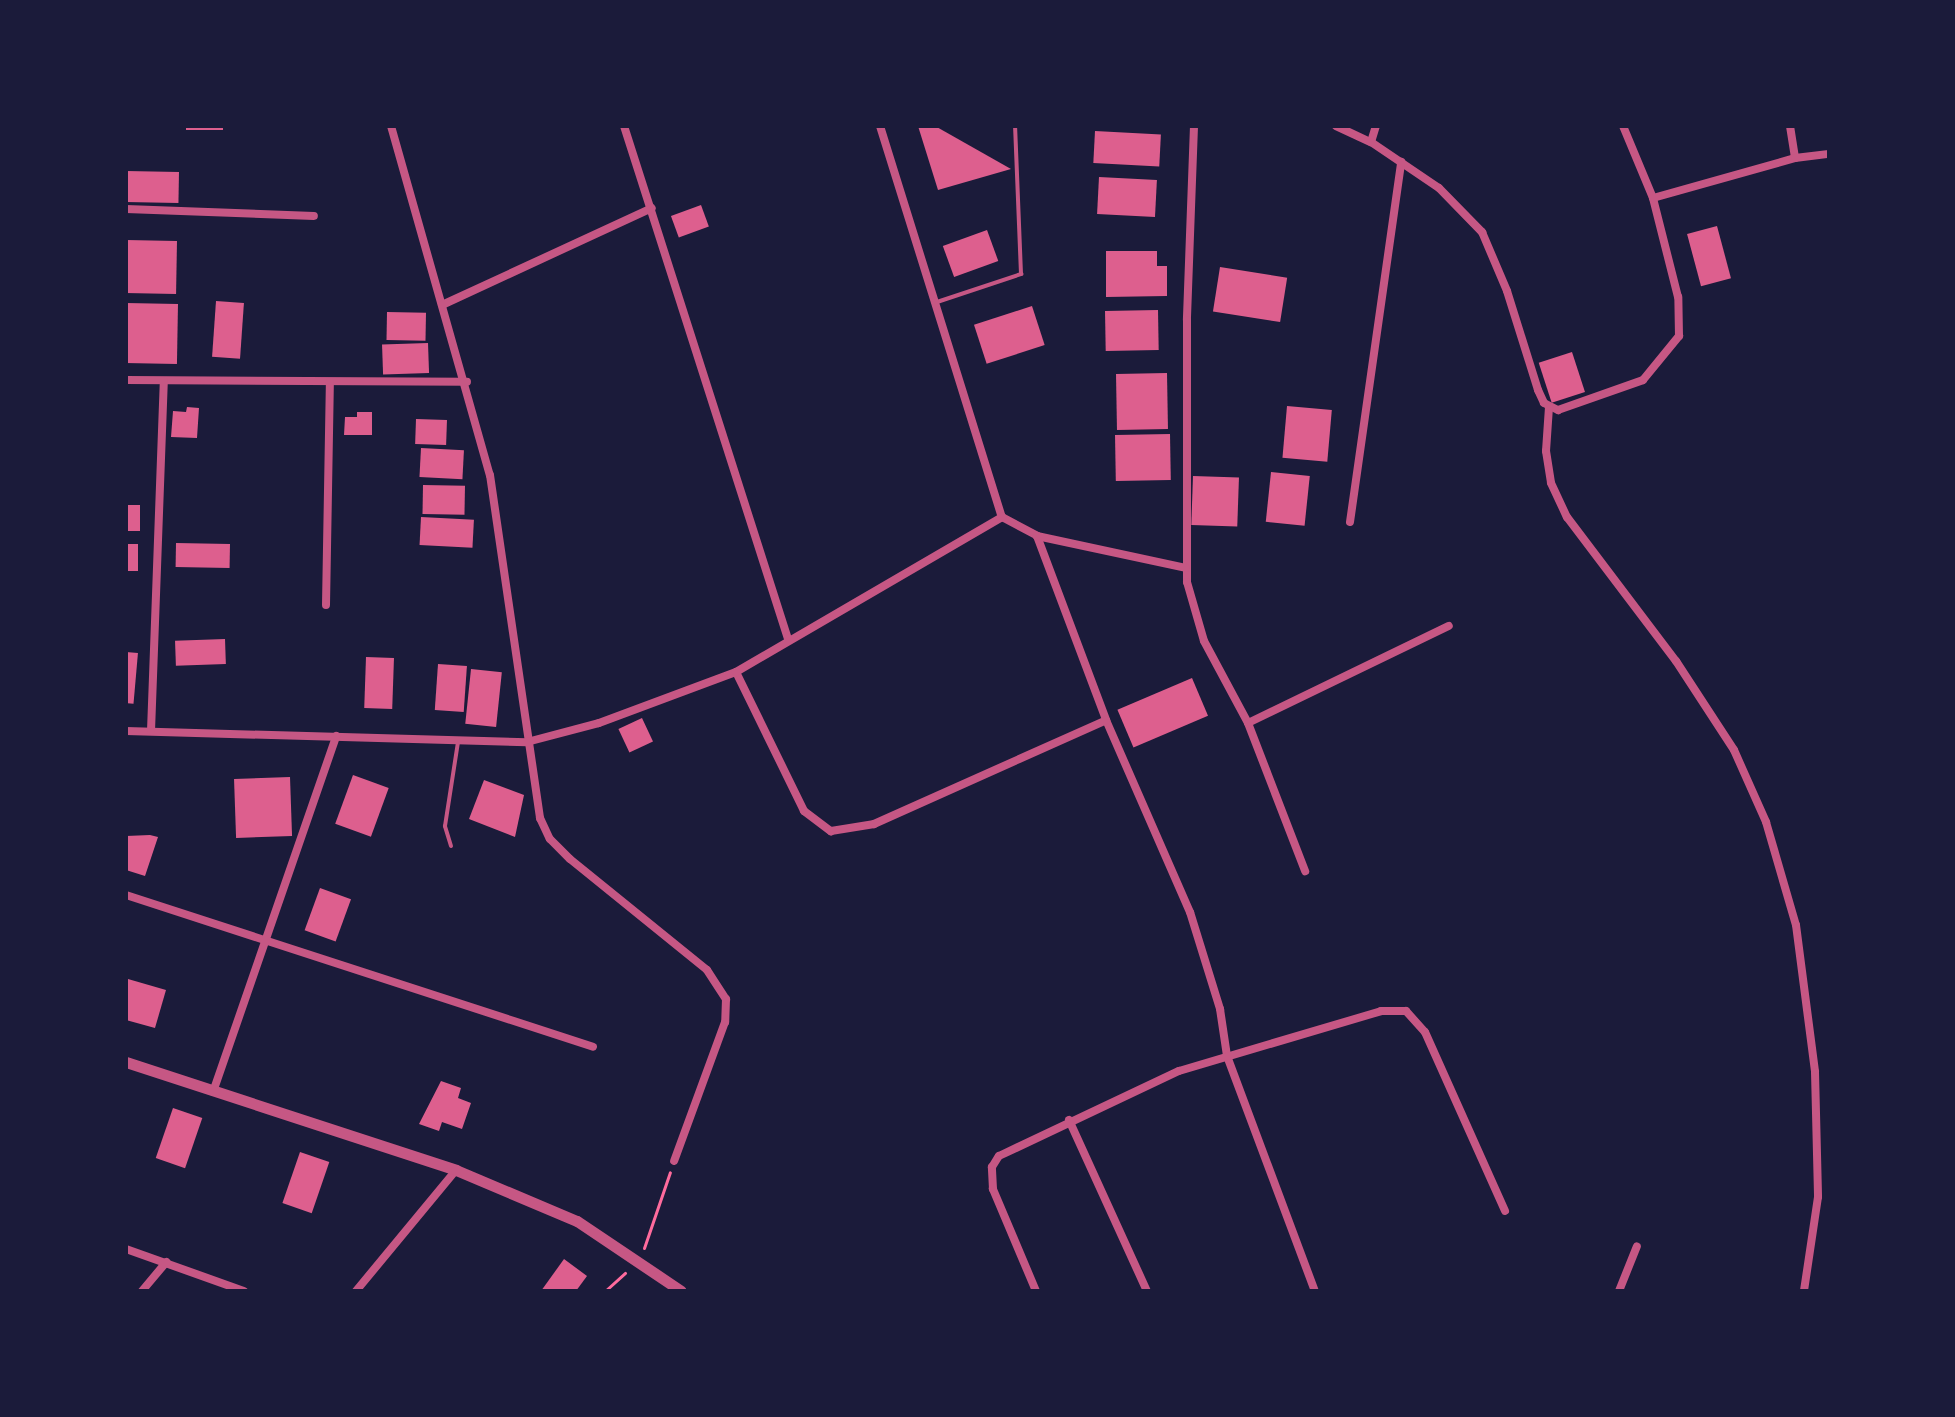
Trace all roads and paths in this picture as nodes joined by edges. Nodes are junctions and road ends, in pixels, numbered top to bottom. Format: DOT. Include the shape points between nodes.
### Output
graph roads {
  1 [pos="391,126"];
  2 [pos="624,126"];
  3 [pos="880,126"];
  4 [pos="1015,126"];
  5 [pos="1194,126"];
  6 [pos="1336,126"];
  7 [pos="1376,126"];
  8 [pos="1623,126"];
  9 [pos="1790,126"];
  10 [pos="1371,142"];
  11 [pos="1829,154"];
  12 [pos="1795,158"];
  13 [pos="1401,162"];
  14 [pos="1653,198"];
  15 [pos="652,208"];
  16 [pos="126,209"];
  17 [pos="314,216"];
  18 [pos="935,302"];
  19 [pos="442,305"];
  20 [pos="126,380"];
  21 [pos="164,381"];
  22 [pos="330,382"];
  23 [pos="467,382"];
  24 [pos="1549,407"];
  25 [pos="1002,517"];
  26 [pos="1350,522"];
  27 [pos="1037,536"];
  28 [pos="1186,568"];
  29 [pos="326,605"];
  30 [pos="1449,626"];
  31 [pos="788,639"];
  32 [pos="736,672"];
  33 [pos="1106,720"];
  34 [pos="1248,723"];
  35 [pos="126,731"];
  36 [pos="151,731"];
  37 [pos="336,736"];
  38 [pos="459,740"];
  39 [pos="527,742"];
  40 [pos="451,846"];
  41 [pos="1305,871"];
  42 [pos="126,895"];
  43 [pos="265,939"];
  44 [pos="593,1047"];
  45 [pos="1227,1056"];
  46 [pos="126,1062"];
  47 [pos="213,1092"];
  48 [pos="1069,1120"];
  49 [pos="674,1161"];
  50 [pos="456,1170"];
  51 [pos="1505,1211"];
  52 [pos="1637,1246"];
  53 [pos="126,1249"];
  54 [pos="640,1259"];
  55 [pos="166,1262"];
  56 [pos="142,1291"];
  57 [pos="244,1291"];
  58 [pos="356,1291"];
  59 [pos="605,1291"];
  60 [pos="681,1291"];
  61 [pos="1036,1291"];
  62 [pos="1147,1291"];
  63 [pos="1315,1291"];
  64 [pos="1619,1291"];
  65 [pos="1804,1291"];
  1 -- 19 [label="street"];
  2 -- 15 [label="street"];
  3 -- 18 [label="street"];
  4 -- 18 [label="lane" via="1021,274"];
  5 -- 28 [label="street"];
  6 -- 10 [label="street"];
  7 -- 10 [label="street"];
  8 -- 14 [label="street"];
  9 -- 12 [label="street"];
  10 -- 13 [label="street"];
  11 -- 12 [label="street"];
  12 -- 14 [label="street"];
  13 -- 24 [label="street" via="1466,211 1482,232 1538,390"];
  13 -- 26 [label="street"];
  14 -- 24 [label="street" via="1678,297 1681,321 1674,348 1643,380 1574,408"];
  15 -- 19 [label="street"];
  15 -- 31 [label="street"];
  16 -- 17 [label="street"];
  18 -- 25 [label="street"];
  19 -- 23 [label="street"];
  20 -- 21 [label="street"];
  21 -- 22 [label="street"];
  21 -- 36 [label="street"];
  22 -- 23 [label="street"];
  22 -- 29 [label="street"];
  23 -- 39 [label="street" via="490,475"];
  24 -- 65 [label="street" via="1546,451 1551,483 1567,517 1676,661 1734,750 1775,851 1796,925 1815,1072 1818,1197"];
  25 -- 27 [label="street"];
  25 -- 31 [label="street"];
  27 -- 28 [label="street"];
  27 -- 33 [label="street"];
  28 -- 34 [label="street" via="1190,602 1204,641"];
  30 -- 34 [label="street"];
  31 -- 32 [label="street"];
  32 -- 33 [label="street" via="804,811 831,831 874,824"];
  32 -- 39 [label="street" via="599,723"];
  33 -- 45 [label="street" via="1190,912 1220,1009"];
  34 -- 41 [label="street"];
  35 -- 36 [label="street"];
  36 -- 37 [label="street"];
  37 -- 38 [label="street"];
  37 -- 43 [label="street"];
  38 -- 39 [label="street"];
  38 -- 40 [label="lane" via="445,826"];
  39 -- 49 [label="street" via="540,818 550,839 707,970 726,999 725,1022"];
  42 -- 43 [label="street"];
  43 -- 44 [label="street"];
  43 -- 47 [label="street"];
  45 -- 48 [label="street" via="1179,1071"];
  45 -- 51 [label="street" via="1381,1011 1406,1011 1425,1032"];
  45 -- 63 [label="street"];
  46 -- 47 [label="street"];
  47 -- 50 [label="street"];
  48 -- 61 [label="street" via="999,1156 992,1167 993,1189"];
  48 -- 62 [label="street"];
  49 -- 54 [label="path"];
  50 -- 54 [label="street" via="577,1221"];
  50 -- 58 [label="street"];
  52 -- 64 [label="street"];
  53 -- 55 [label="street"];
  54 -- 59 [label="path"];
  54 -- 60 [label="street"];
  55 -- 56 [label="street"];
  55 -- 57 [label="street"];
}
